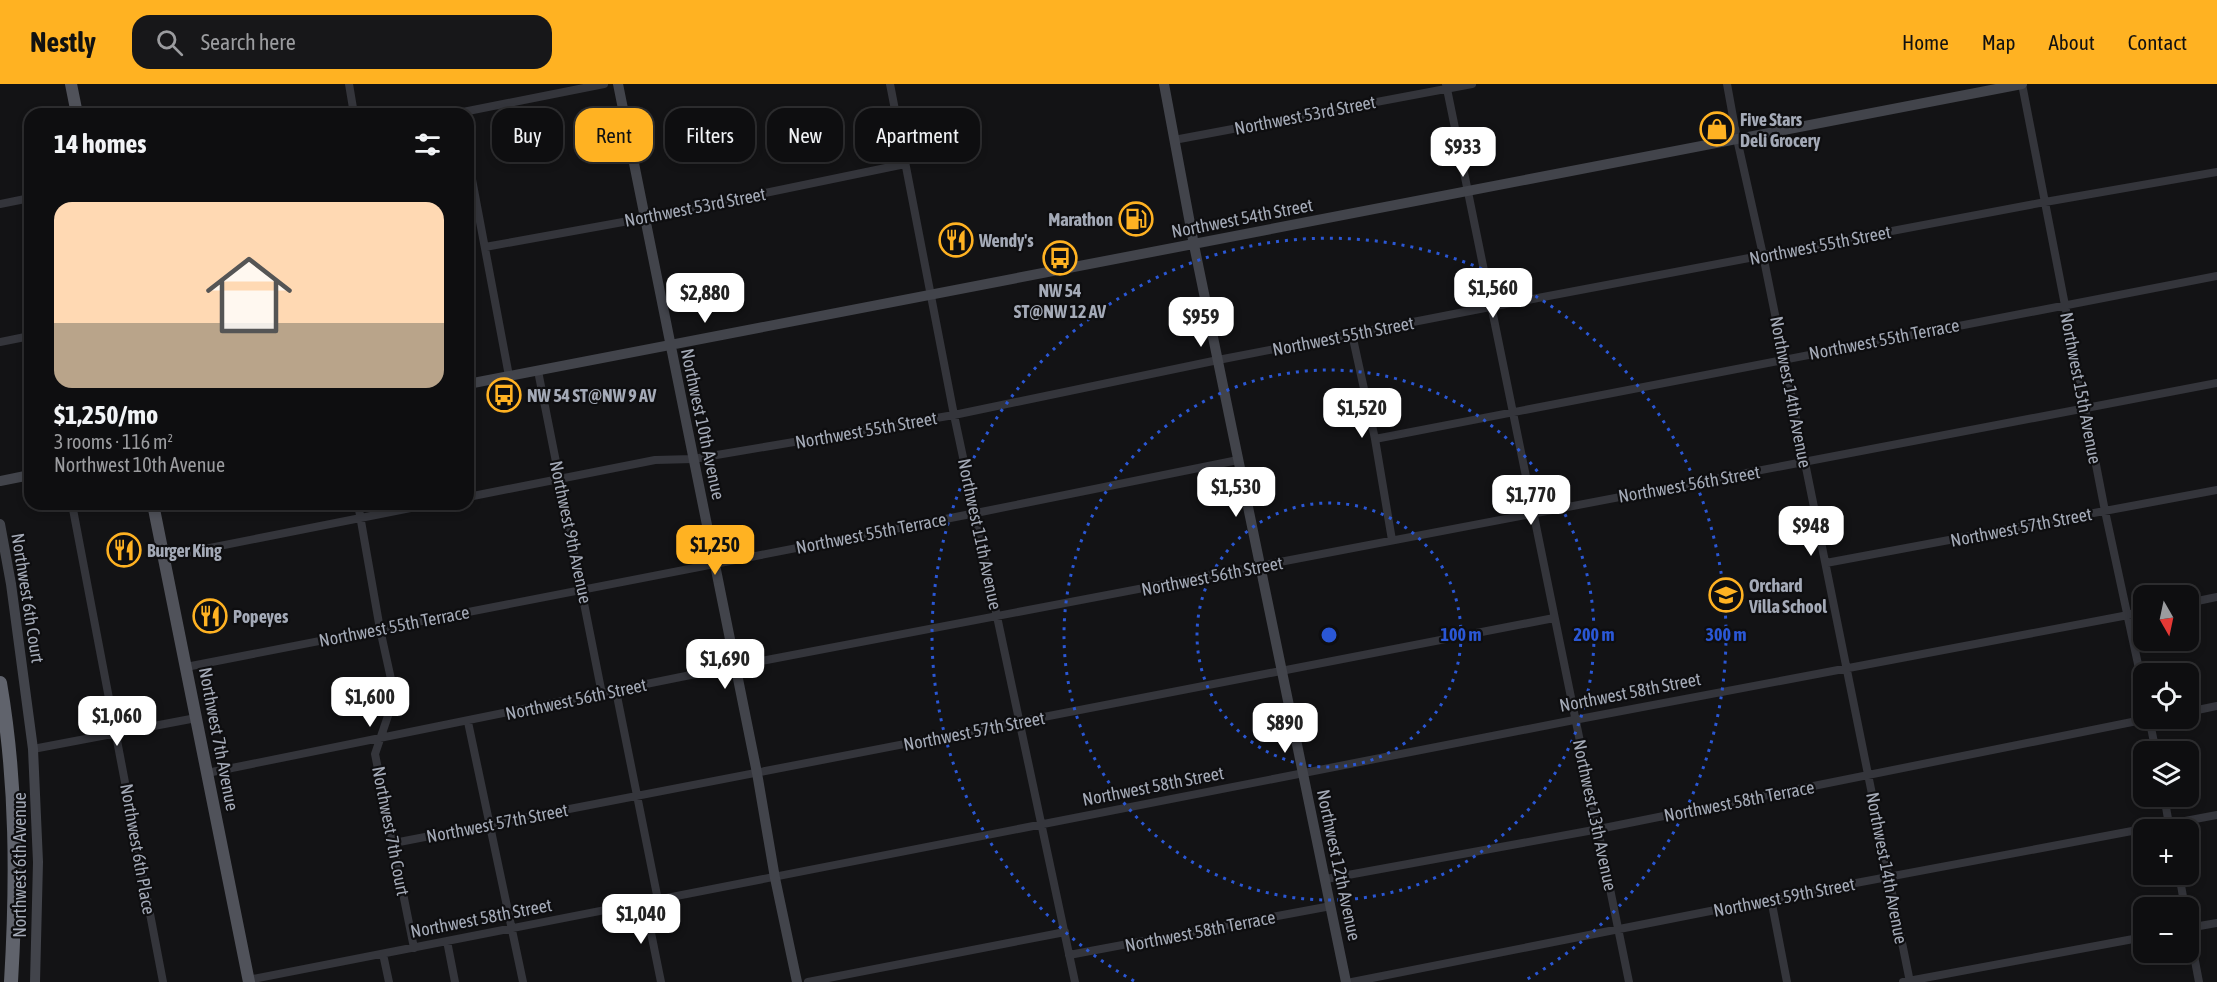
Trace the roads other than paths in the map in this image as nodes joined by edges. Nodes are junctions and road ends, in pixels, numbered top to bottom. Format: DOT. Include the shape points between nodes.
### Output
graph roads {
  1 [pos="71,84"];
  2 [pos="349,84"];
  3 [pos="604,84"];
  4 [pos="618,84"];
  5 [pos="890,84"];
  6 [pos="1164,84"];
  7 [pos="1472,84"];
  8 [pos="1726,84"];
  9 [pos="2022,84"];
  10 [pos="1446,86"];
  11 [pos="1992,87"];
  12 [pos="76,108"];
  13 [pos="353,108"];
  14 [pos="474,111"];
  15 [pos="1737,139"];
  16 [pos="1174,140"];
  17 [pos="905,164"];
  18 [pos="2217,172"];
  19 [pos="474,189"];
  20 [pos="1467,191"];
  21 [pos="24,199"];
  22 [pos="2045,202"];
  23 [pos="0,204"];
  24 [pos="645,218"];
  25 [pos="1194,245"];
  26 [pos="485,247"];
  27 [pos="1763,255"];
  28 [pos="2217,276"];
  29 [pos="932,294"];
  30 [pos="2065,305"];
  31 [pos="1490,307"];
  32 [pos="1352,334"];
  33 [pos="24,337"];
  34 [pos="0,342"];
  35 [pos="670,345"];
  36 [pos="1784,358"];
  37 [pos="1218,360"];
  38 [pos="538,371"];
  39 [pos="509,376"];
  40 [pos="474,383"];
  41 [pos="2217,383"];
  42 [pos="2085,408"];
  43 [pos="1512,413"];
  44 [pos="954,416"];
  45 [pos="1375,439"];
  46 [pos="693,459"];
  47 [pos="1238,460"];
  48 [pos="1805,463"];
  49 [pos="24,476"];
  50 [pos="560,479"];
  51 [pos="0,481"];
  52 [pos="2217,490"];
  53 [pos="474,496"];
  54 [pos="73,510"];
  55 [pos="154,510"];
  56 [pos="359,510"];
  57 [pos="401,510"];
  58 [pos="2105,511"];
  59 [pos="976,513"];
  60 [pos="1532,513"];
  61 [pos="361,518"];
  62 [pos="0,524"];
  63 [pos="1392,540"];
  64 [pos="164,557"];
  65 [pos="714,563"];
  66 [pos="1826,563"];
  67 [pos="1261,567"];
  68 [pos="583,588"];
  69 [pos="2217,597"];
  70 [pos="2199,601"];
  71 [pos="2133,614"];
  72 [pos="2127,615"];
  73 [pos="998,617"];
  74 [pos="1554,618"];
  75 [pos="380,629"];
  76 [pos="2138,663"];
  77 [pos="735,666"];
  78 [pos="186,667"];
  79 [pos="1846,668"];
  80 [pos="1282,671"];
  81 [pos="0,683"];
  82 [pos="616,691"];
  83 [pos="602,694"];
  84 [pos="2217,706"];
  85 [pos="2199,710"];
  86 [pos="196,718"];
  87 [pos="1574,720"];
  88 [pos="468,722"];
  89 [pos="1020,722"];
  90 [pos="2133,722"];
  91 [pos="117,734"];
  92 [pos="380,737"];
  93 [pos="33,749"];
  94 [pos="207,773"];
  95 [pos="757,773"];
  96 [pos="1304,774"];
  97 [pos="1868,775"];
  98 [pos="639,796"];
  99 [pos="2217,815"];
  100 [pos="2199,820"];
  101 [pos="490,825"];
  102 [pos="1040,825"];
  103 [pos="1599,829"];
  104 [pos="2133,834"];
  105 [pos="394,843"];
  106 [pos="1888,877"];
  107 [pos="775,878"];
  108 [pos="1326,879"];
  109 [pos="1772,899"];
  110 [pos="658,900"];
  111 [pos="645,903"];
  112 [pos="1331,906"];
  113 [pos="2217,923"];
  114 [pos="2199,926"];
  115 [pos="512,928"];
  116 [pos="1619,930"];
  117 [pos="1065,932"];
  118 [pos="2133,939"];
  119 [pos="447,941"];
  120 [pos="414,948"];
  121 [pos="383,954"];
  122 [pos="1070,955"];
  123 [pos="2196,963"];
  124 [pos="246,981"];
  125 [pos="11,982"];
  126 [pos="35,982"];
  127 [pos="163,982"];
  128 [pos="389,982"];
  129 [pos="455,982"];
  130 [pos="523,982"];
  131 [pos="661,982"];
  132 [pos="797,982"];
  133 [pos="808,982"];
  134 [pos="1075,982"];
  135 [pos="1346,982"];
  136 [pos="1352,982"];
  137 [pos="1629,982"];
  138 [pos="1787,982"];
  139 [pos="1908,982"];
  140 [pos="2199,982"];
  1 -- 12 [label="main road"];
  2 -- 13 [label="street"];
  3 -- 14 [label="street"];
  4 -- 24 [label="main road, Northwest 10th Avenue"];
  5 -- 17 [label="street, Northwest 11th Avenue"];
  6 -- 16 [label="main road, Northwest 12th Avenue"];
  7 -- 10 [label="street, Northwest 53rd Street"];
  8 -- 15 [label="street, Northwest 14th Avenue"];
  9 -- 11 [label="main road, Northwest 54th Street"];
  9 -- 22 [label="street, Northwest 15th Avenue"];
  10 -- 16 [label="street, Northwest 53rd Street"];
  10 -- 20 [label="street, Northwest 13th Avenue"];
  11 -- 15 [label="main road, Northwest 54th Street"];
  15 -- 20 [label="main road, Northwest 54th Street"];
  15 -- 27 [label="street, Northwest 14th Avenue"];
  16 -- 25 [label="main road, Northwest 12th Avenue"];
  17 -- 24 [label="street, Northwest 53rd Street"];
  17 -- 29 [label="street, Northwest 11th Avenue"];
  18 -- 22 [label="street, Northwest 55th Street"];
  19 -- 26 [label="street"];
  20 -- 25 [label="main road, Northwest 54th Street"];
  20 -- 31 [label="street, Northwest 13th Avenue"];
  21 -- 23 [label="street"];
  22 -- 27 [label="street, Northwest 55th Street"];
  22 -- 30 [label="street, Northwest 15th Avenue"];
  24 -- 26 [label="street, Northwest 53rd Street"];
  24 -- 35 [label="main road, Northwest 10th Avenue"];
  25 -- 29 [label="main road, Northwest 54th Street"];
  25 -- 37 [label="main road, Northwest 12th Avenue"];
  26 -- 39 [label="street"];
  27 -- 31 [label="street, Northwest 55th Street"];
  27 -- 36 [label="street, Northwest 14th Avenue"];
  28 -- 30 [label="street, Northwest 55th Terrace"];
  29 -- 35 [label="main road, Northwest 54th Street"];
  29 -- 44 [label="street, Northwest 11th Avenue"];
  30 -- 36 [label="street, Northwest 55th Terrace"];
  30 -- 42 [label="street, Northwest 15th Avenue"];
  31 -- 32 [label="street, Northwest 55th Street"];
  31 -- 43 [label="street, Northwest 13th Avenue"];
  32 -- 37 [label="street, Northwest 55th Street"];
  32 -- 45 [label="street"];
  33 -- 34 [label="street"];
  35 -- 38 [label="main road, Northwest 54th Street"];
  35 -- 46 [label="main road, Northwest 10th Avenue"];
  36 -- 43 [label="street, Northwest 55th Terrace"];
  36 -- 48 [label="street, Northwest 14th Avenue"];
  37 -- 44 [label="street, Northwest 55th Street"];
  37 -- 47 [label="main road, Northwest 12th Avenue"];
  38 -- 39 [label="main road, Northwest 54th Street"];
  38 -- 50 [label="street, Northwest 9th Avenue"];
  39 -- 40 [label="main road, Northwest 54th Street"];
  41 -- 42 [label="street, Northwest 56th Street"];
  42 -- 48 [label="street, Northwest 56th Street"];
  42 -- 58 [label="street, Northwest 15th Avenue"];
  43 -- 45 [label="street, Northwest 55th Terrace"];
  43 -- 60 [label="street, Northwest 13th Avenue"];
  44 -- 46 [label="street, Northwest 55th Street"];
  44 -- 59 [label="street, Northwest 11th Avenue"];
  45 -- 63 [label="street"];
  46 -- 50 [label="street, Northwest 55th Street" via="655,460"];
  46 -- 65 [label="main road, Northwest 10th Avenue"];
  47 -- 59 [label="street, Northwest 55th Terrace"];
  47 -- 67 [label="main road, Northwest 12th Avenue"];
  48 -- 60 [label="street, Northwest 56th Street"];
  48 -- 66 [label="street, Northwest 14th Avenue"];
  49 -- 51 [label="main road"];
  50 -- 53 [label="street, Northwest 55th Street"];
  50 -- 68 [label="street, Northwest 9th Avenue"];
  52 -- 58 [label="street, Northwest 57th Street"];
  54 -- 91 [label="street, Northwest 6th Place"];
  55 -- 64 [label="main road, Northwest 7th Avenue"];
  56 -- 61 [label="street, Northwest 7th Court"];
  57 -- 61 [label="street"];
  58 -- 66 [label="street, Northwest 57th Street"];
  58 -- 72 [label="street, Northwest 15th Avenue"];
  59 -- 65 [label="street, Northwest 55th Terrace"];
  59 -- 73 [label="street, Northwest 11th Avenue"];
  60 -- 63 [label="street, Northwest 56th Street"];
  60 -- 74 [label="street, Northwest 13th Avenue"];
  61 -- 64 [label="street"];
  61 -- 75 [label="street, Northwest 7th Court"];
  62 -- 93 [label="main road, Northwest 6th Court"];
  63 -- 67 [label="street, Northwest 56th Street"];
  64 -- 78 [label="main road, Northwest 7th Avenue"];
  65 -- 68 [label="street, Northwest 55th Terrace"];
  65 -- 77 [label="main road, Northwest 10th Avenue"];
  66 -- 79 [label="street, Northwest 14th Avenue"];
  67 -- 73 [label="street, Northwest 56th Street"];
  67 -- 80 [label="main road, Northwest 12th Avenue"];
  68 -- 75 [label="street, Northwest 55th Terrace"];
  68 -- 83 [label="street, Northwest 9th Avenue"];
  69 -- 70 [label="street"];
  71 -- 72 [label="street, Northwest 58th Street"];
  72 -- 76 [label="street, Northwest 15th Avenue"];
  72 -- 79 [label="street, Northwest 58th Street"];
  73 -- 77 [label="street, Northwest 56th Street"];
  73 -- 89 [label="street, Northwest 11th Avenue"];
  74 -- 80 [label="street, Northwest 57th Street"];
  74 -- 87 [label="street, Northwest 13th Avenue"];
  75 -- 78 [label="street, Northwest 55th Terrace"];
  75 -- 92 [label="street, Northwest 7th Court" via="393,688 392,704"];
  77 -- 82 [label="street, Northwest 56th Street"];
  77 -- 95 [label="main road, Northwest 10th Avenue"];
  78 -- 86 [label="main road, Northwest 7th Avenue"];
  79 -- 87 [label="street, Northwest 58th Street"];
  79 -- 97 [label="street, Northwest 14th Avenue"];
  80 -- 89 [label="street, Northwest 57th Street"];
  80 -- 96 [label="main road, Northwest 12th Avenue"];
  81 -- 125 [label="highway" via="11,770 16,870"];
  82 -- 83 [label="street, Northwest 56th Street"];
  82 -- 98 [label="street"];
  83 -- 88 [label="street, Northwest 56th Street"];
  84 -- 85 [label="street"];
  86 -- 91 [label="street"];
  86 -- 94 [label="main road, Northwest 7th Avenue"];
  87 -- 96 [label="street, Northwest 58th Street"];
  87 -- 103 [label="street, Northwest 13th Avenue"];
  88 -- 92 [label="street, Northwest 56th Street"];
  88 -- 101 [label="street"];
  89 -- 95 [label="street, Northwest 57th Street"];
  89 -- 102 [label="street, Northwest 11th Avenue"];
  90 -- 97 [label="street, Northwest 58th Terrace"];
  91 -- 93 [label="street"];
  91 -- 127 [label="street, Northwest 6th Place"];
  92 -- 94 [label="street, Northwest 56th Street"];
  92 -- 105 [label="street, Northwest 7th Court" via="375,754"];
  93 -- 126 [label="main road, Northwest 6th Avenue" via="38,862"];
  94 -- 124 [label="main road, Northwest 7th Avenue"];
  95 -- 98 [label="street, Northwest 57th Street"];
  95 -- 107 [label="main road, Northwest 10th Avenue"];
  96 -- 102 [label="street, Northwest 58th Street"];
  96 -- 108 [label="main road, Northwest 12th Avenue"];
  97 -- 103 [label="street, Northwest 58th Terrace"];
  97 -- 106 [label="street, Northwest 14th Avenue"];
  98 -- 101 [label="street, Northwest 57th Street"];
  98 -- 110 [label="street"];
  99 -- 100 [label="street, Northwest 59th Street"];
  101 -- 105 [label="street, Northwest 57th Street"];
  101 -- 115 [label="street"];
  102 -- 107 [label="street, Northwest 58th Street"];
  102 -- 117 [label="street, Northwest 11th Avenue"];
  103 -- 108 [label="street, Northwest 58th Terrace"];
  103 -- 116 [label="street, Northwest 13th Avenue"];
  104 -- 106 [label="street, Northwest 59th Street"];
  105 -- 120 [label="street, Northwest 7th Court"];
  106 -- 109 [label="street, Northwest 59th Street"];
  106 -- 139 [label="street, Northwest 14th Avenue"];
  107 -- 110 [label="street, Northwest 58th Street"];
  107 -- 132 [label="main road, Northwest 10th Avenue"];
  108 -- 112 [label="main road, Northwest 12th Avenue"];
  109 -- 116 [label="street, Northwest 59th Street"];
  109 -- 138 [label="street"];
  110 -- 111 [label="street, Northwest 58th Street"];
  111 -- 115 [label="street, Northwest 58th Street"];
  111 -- 131 [label="street"];
  112 -- 122 [label="street, Northwest 58th Terrace"];
  112 -- 135 [label="main road, Northwest 12th Avenue"];
  113 -- 114 [label="street"];
  115 -- 119 [label="street, Northwest 58th Street"];
  115 -- 130 [label="street"];
  116 -- 136 [label="street, Northwest 59th Street"];
  116 -- 137 [label="street, Northwest 13th Avenue"];
  117 -- 122 [label="street, Northwest 11th Avenue"];
  117 -- 133 [label="street"];
  118 -- 139 [label="street"];
  119 -- 120 [label="street, Northwest 58th Street"];
  119 -- 129 [label="street"];
  120 -- 121 [label="street, Northwest 58th Street"];
  121 -- 124 [label="street, Northwest 58th Street"];
  121 -- 128 [label="street"];
  122 -- 134 [label="street, Northwest 11th Avenue"];
  123 -- 140 [label="street"];
}
